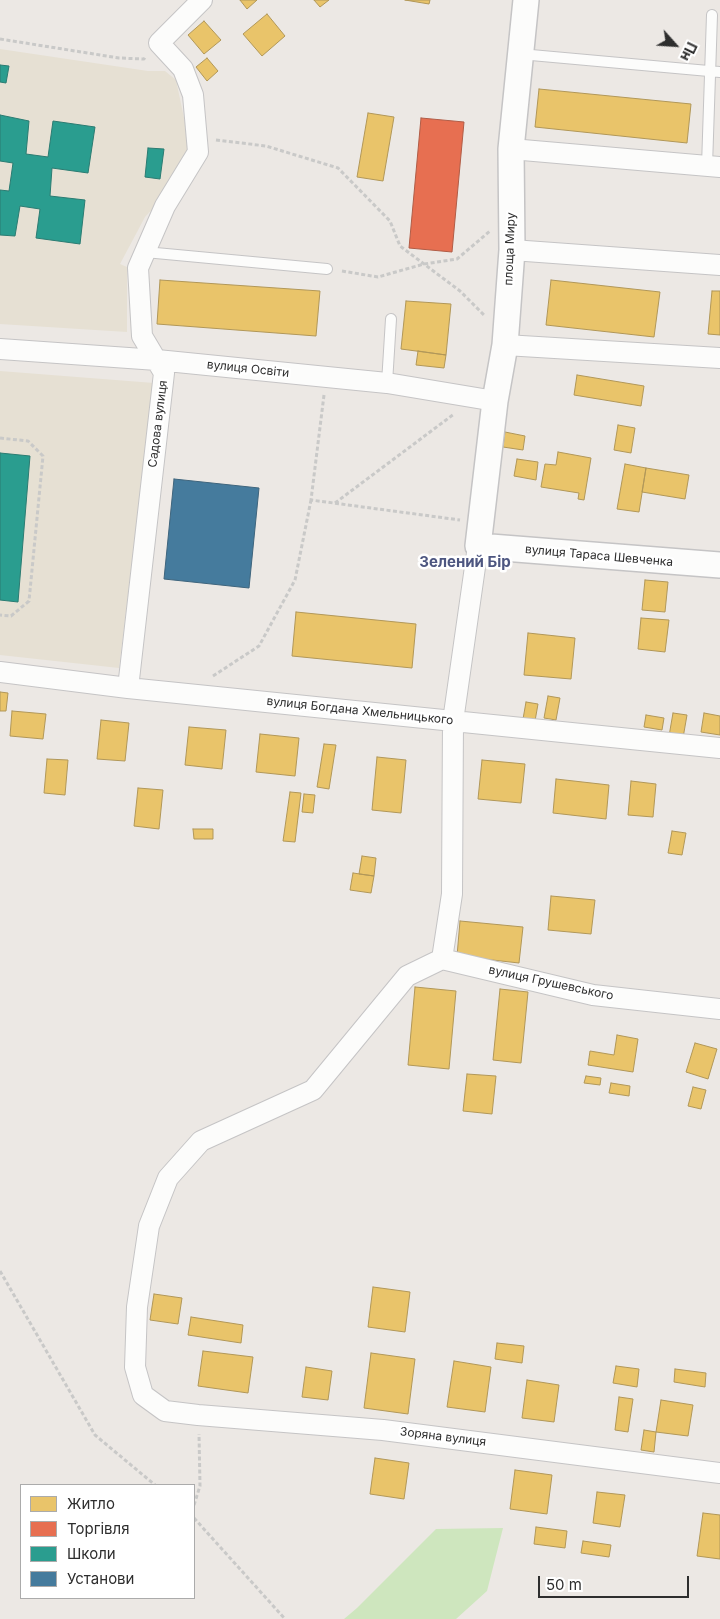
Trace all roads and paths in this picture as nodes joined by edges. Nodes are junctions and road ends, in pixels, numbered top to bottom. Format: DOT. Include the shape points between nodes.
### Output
graph roads {
  1 [pos="202,0"];
  2 [pos="526,0"];
  3 [pos="712,15"];
  4 [pos="0,39"];
  5 [pos="158,43"];
  6 [pos="520,54"];
  7 [pos="716,71"];
  8 [pos="196,137"];
  9 [pos="511,149"];
  10 [pos="714,167"];
  11 [pos="512,213"];
  12 [pos="512,250"];
  13 [pos="145,252"];
  14 [pos="424,264"];
  15 [pos="720,265"];
  16 [pos="327,269"];
  17 [pos="391,319"];
  18 [pos="506,341"];
  19 [pos="0,349"];
  20 [pos="720,358"];
  21 [pos="156,360"];
  22 [pos="326,377"];
  23 [pos="387,383"];
  24 [pos="485,400"];
  25 [pos="0,438"];
  26 [pos="311,500"];
  27 [pos="334,504"];
  28 [pos="479,534"];
  29 [pos="720,566"];
  30 [pos="0,615"];
  31 [pos="0,672"];
  32 [pos="128,688"];
  33 [pos="184,694"];
  34 [pos="453,721"];
  35 [pos="720,748"];
  36 [pos="442,959"];
  37 [pos="720,1009"];
  38 [pos="0,1272"];
  39 [pos="198,1416"];
  40 [pos="720,1473"];
  41 [pos="155,1484"];
  42 [pos="195,1502"];
  43 [pos="195,1519"];
  44 [pos="285,1619"];
  1 -- 5 [label="street"];
  2 -- 6 [label="street, площа Миру"];
  3 -- 7 [label="lane"];
  4 -- 5 [label="path" via="144,59"];
  5 -- 8 [label="street, Садова вулиця" via="183,69 193,95"];
  6 -- 7 [label="lane"];
  6 -- 9 [label="street, площа Миру"];
  7 -- 10 [label="lane"];
  8 -- 13 [label="street, Садова вулиця" via="198,152 165,206"];
  8 -- 14 [label="path" via="266,146 338,168 390,221 400,246"];
  9 -- 10 [label="street"];
  9 -- 11 [label="street, площа Миру"];
  11 -- 12 [label="street, площа Миру"];
  11 -- 14 [label="path" via="457,258"];
  12 -- 15 [label="street"];
  12 -- 18 [label="street, площа Миру"];
  13 -- 16 [label="lane"];
  13 -- 21 [label="street, Садова вулиця" via="138,268 142,336"];
  14 -- 16 [label="path" via="378,277"];
  14 -- 18 [label="path" via="460,291"];
  17 -- 23 [label="lane"];
  18 -- 20 [label="street"];
  18 -- 24 [label="street, площа Миру"];
  19 -- 21 [label="street, вулиця Освіти"];
  21 -- 22 [label="street, вулиця Освіти"];
  21 -- 32 [label="street, Садова вулиця" via="164,372"];
  22 -- 23 [label="street, вулиця Освіти"];
  22 -- 26 [label="path"];
  23 -- 24 [label="street, вулиця Освіти"];
  24 -- 27 [label="path"];
  24 -- 28 [label="street, площа Миру"];
  25 -- 30 [label="path" via="28,441 43,456 28,601 12,616"];
  26 -- 27 [label="path"];
  26 -- 33 [label="path" via="294,580 260,646"];
  27 -- 28 [label="path"];
  28 -- 29 [label="street, вулиця Тараса Шевченка"];
  28 -- 34 [label="street"];
  31 -- 32 [label="street, вулиця Богдана Хмельницького"];
  32 -- 33 [label="street, вулиця Богдана Хмельницького"];
  33 -- 34 [label="street, вулиця Богдана Хмельницького"];
  34 -- 35 [label="street, вулиця Богдана Хмельницького"];
  34 -- 36 [label="street" via="452,894"];
  36 -- 37 [label="street, вулиця Грушевського" via="593,995"];
  36 -- 39 [label="street, Зоряна вулиця" via="408,976 313,1090 202,1142 168,1178 149,1226 137,1307 135,1366 143,1395 164,1411"];
  38 -- 41 [label="path" via="95,1435"];
  39 -- 40 [label="street, Зоряна вулиця" via="383,1430"];
  39 -- 42 [label="path" via="200,1486"];
  43 -- 44 [label="path"];
}
